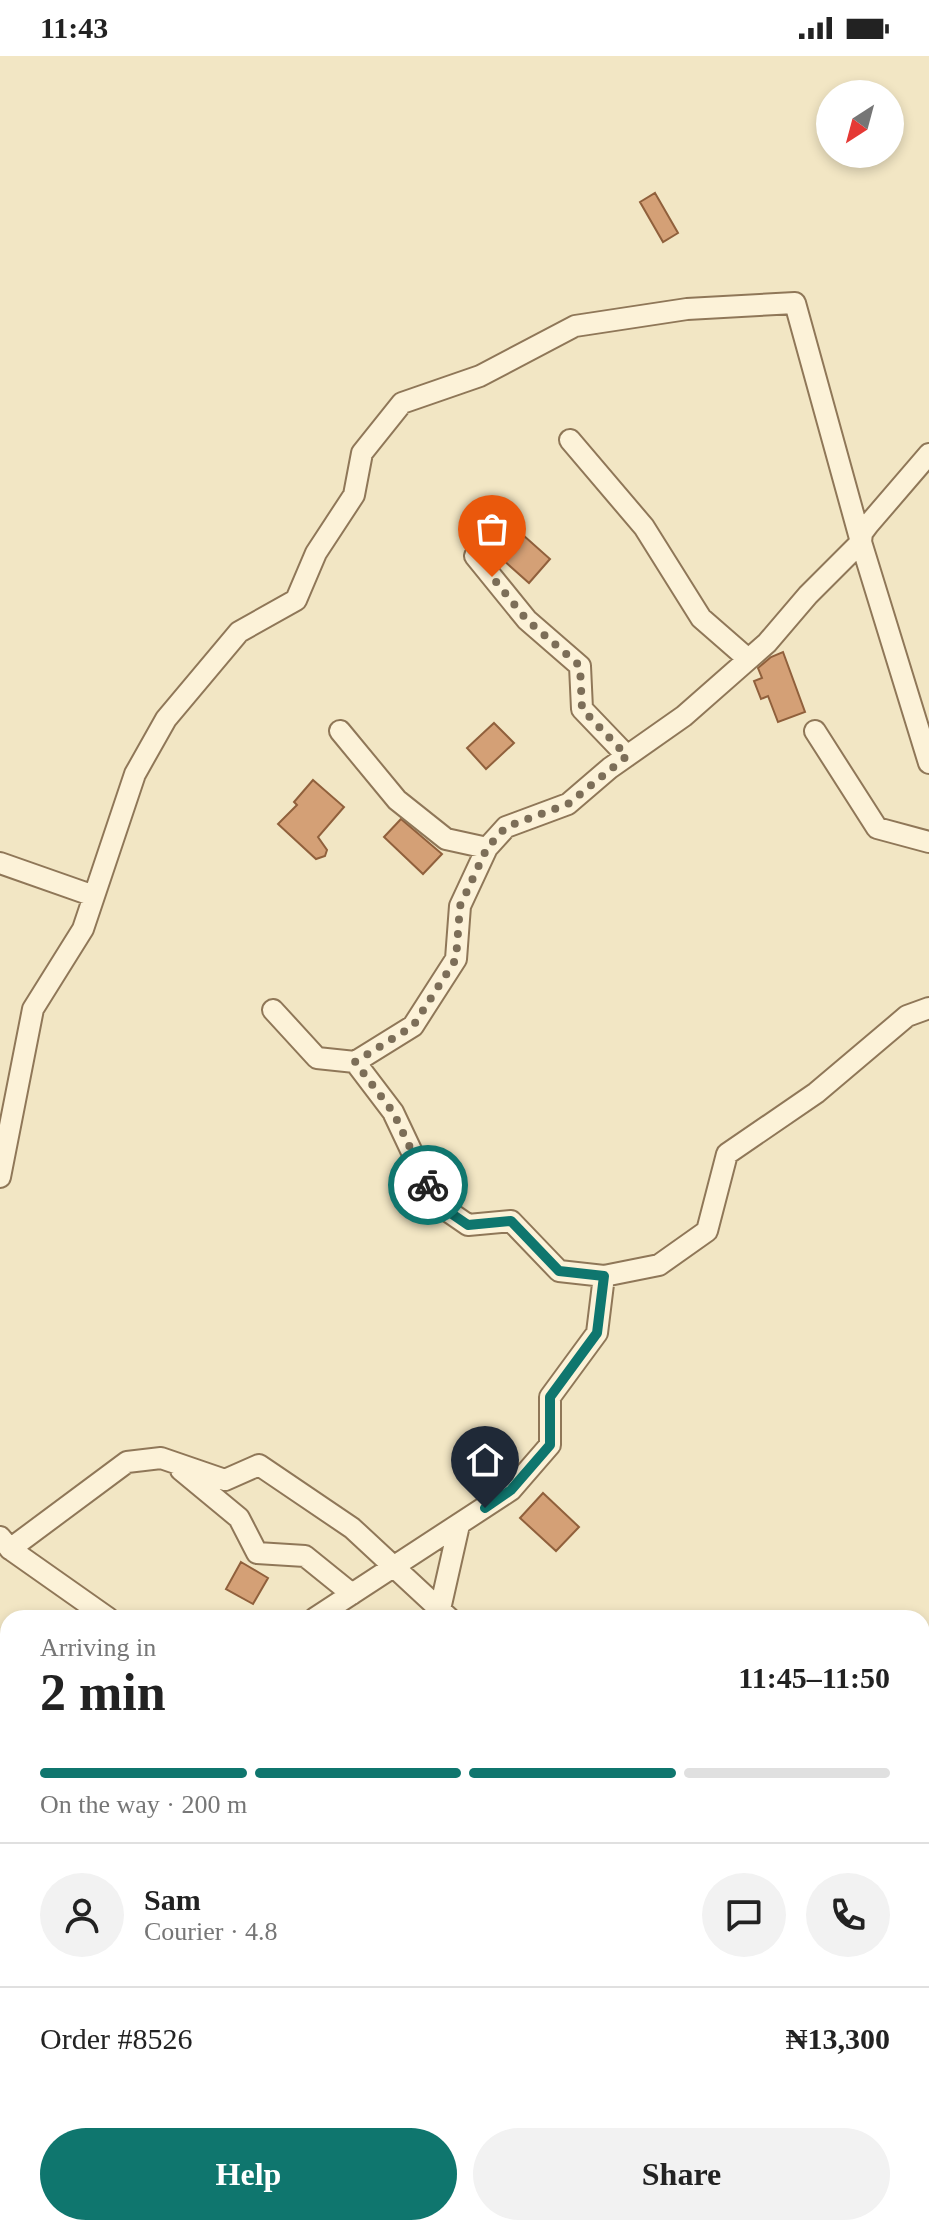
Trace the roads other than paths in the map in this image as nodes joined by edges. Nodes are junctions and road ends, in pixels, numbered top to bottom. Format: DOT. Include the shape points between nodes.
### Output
graph roads {
  1 [pos="570,440"];
  2 [pos="929,454"];
  3 [pos="861,542"];
  4 [pos="475,556"];
  5 [pos="748,659"];
  6 [pos="340,731"];
  7 [pos="815,731"];
  8 [pos="627,756"];
  9 [pos="929,763"];
  10 [pos="929,842"];
  11 [pos="487,848"];
  12 [pos="0,863"];
  13 [pos="94,896"];
  14 [pos="929,1008"];
  15 [pos="273,1010"];
  16 [pos="355,1062"];
  17 [pos="0,1177"];
  18 [pos="604,1276"];
  19 [pos="172,1462"];
  20 [pos="459,1525"];
  21 [pos="5,1543"];
  22 [pos="394,1568"];
  23 [pos="352,1594"];
  24 [pos="97,1610"];
  25 [pos="327,1610"];
  26 [pos="438,1610"];
  27 [pos="444,1610"];
  1 -- 5 [label="street" via="644,527 701,618"];
  2 -- 3 [label="street" via="868,525"];
  3 -- 5 [label="street"];
  3 -- 9 [label="street"];
  3 -- 13 [label="street" via="795,303 687,309 575,326 480,376 402,403 362,453 354,495 316,553 296,600 239,632 166,719 135,774"];
  4 -- 8 [label="street" via="527,620 580,666 582,709"];
  5 -- 8 [label="street" via="684,716"];
  6 -- 11 [label="street" via="409,810 446,839"];
  7 -- 10 [label="street" via="877,828"];
  8 -- 11 [label="street" via="568,804 506,827"];
  11 -- 16 [label="street" via="460,906 456,959 413,1026"];
  12 -- 13 [label="street"];
  13 -- 17 [label="street" via="83,929 33,1009"];
  14 -- 18 [label="street" via="907,1016 816,1093 727,1154 707,1231 659,1265"];
  15 -- 16 [label="street" via="317,1058"];
  16 -- 18 [label="street" via="393,1112 436,1203 468,1225 511,1221 559,1271"];
  18 -- 20 [label="street" via="597,1333 550,1397 550,1445 511,1490"];
  19 -- 21 [label="street" via="127,1462"];
  19 -- 22 [label="street" via="225,1480 259,1465 352,1528"];
  19 -- 23 [label="street" via="239,1518 257,1553 305,1556"];
  20 -- 22 [label="street"];
  20 -- 27 [label="street"];
  21 -- 24 [label="street"];
  22 -- 23 [label="street"];
  22 -- 26 [label="street"];
  23 -- 25 [label="street"];
}
